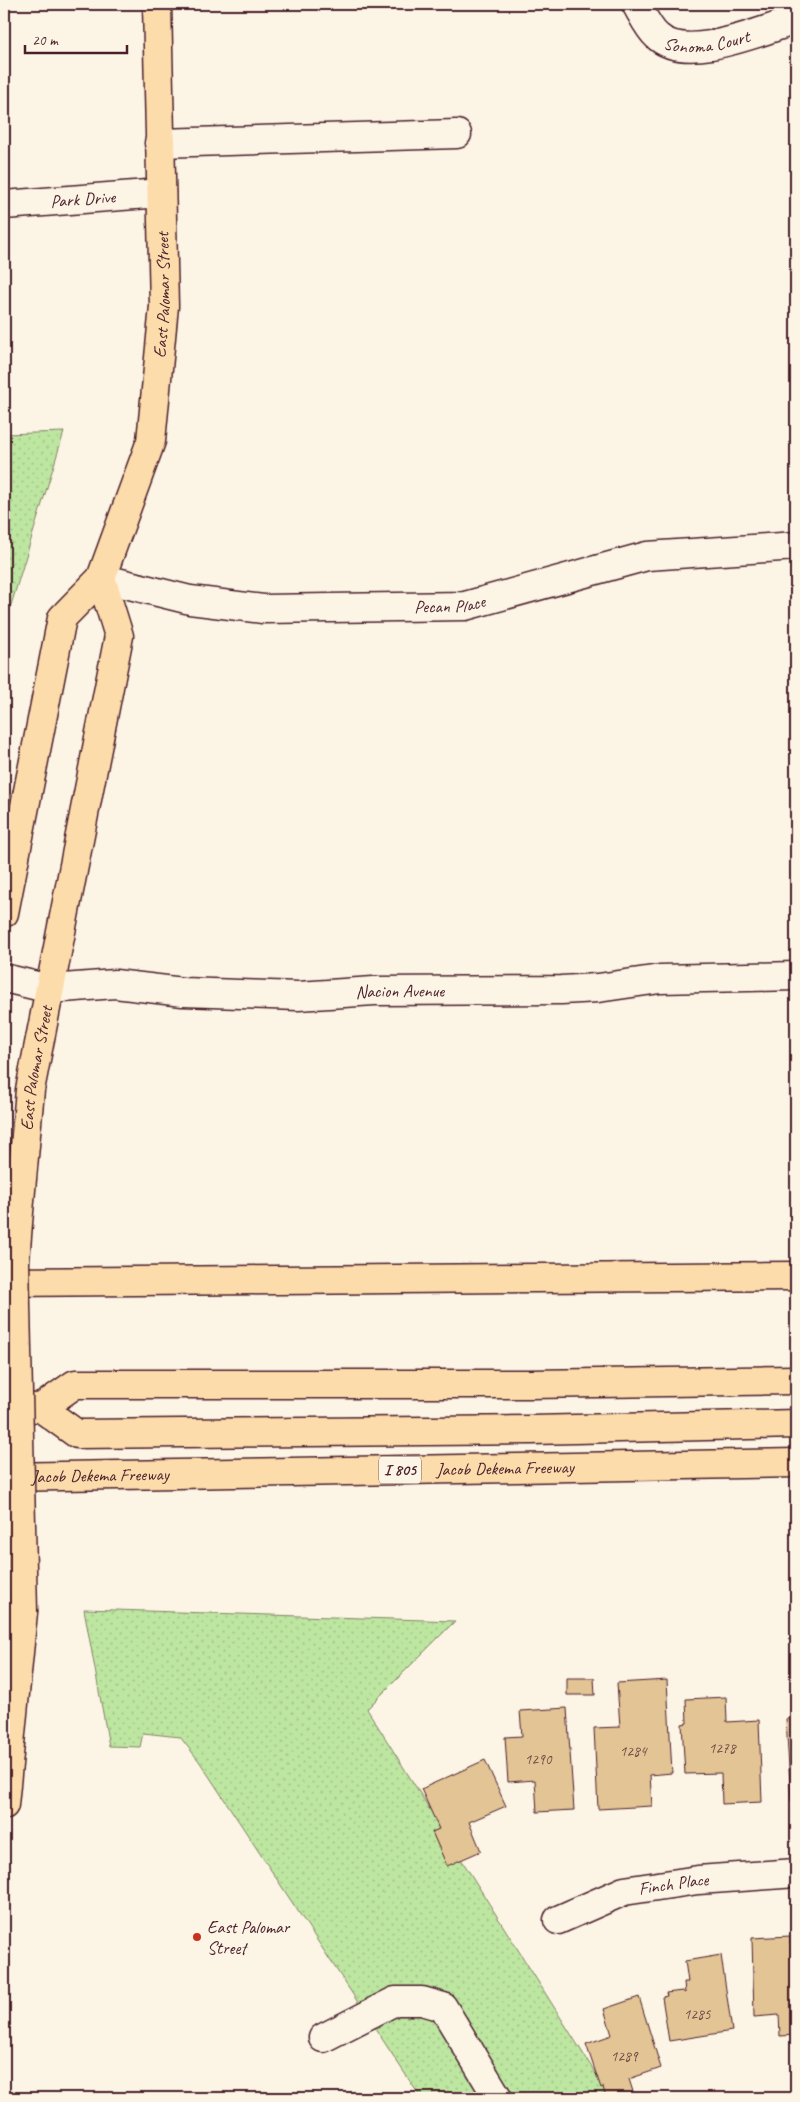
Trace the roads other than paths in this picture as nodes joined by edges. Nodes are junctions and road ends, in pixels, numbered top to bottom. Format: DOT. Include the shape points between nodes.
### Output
graph roads {
  1 [pos="157,4"];
  2 [pos="636,4"];
  3 [pos="796,20"];
  4 [pos="457,134"];
  5 [pos="159,142"];
  6 [pos="161,193"];
  7 [pos="4,205"];
  8 [pos="796,546"];
  9 [pos="101,578"];
  10 [pos="4,913"];
  11 [pos="796,976"];
  12 [pos="4,978"];
  13 [pos="50,989"];
  14 [pos="796,1276"];
  15 [pos="4,1282"];
  16 [pos="796,1380"];
  17 [pos="21,1407"];
  18 [pos="796,1424"];
  19 [pos="796,1463"];
  20 [pos="4,1477"];
  21 [pos="4,1805"];
  22 [pos="796,1873"];
  23 [pos="558,1920"];
  24 [pos="323,2038"];
  25 [pos="498,2098"];
  1 -- 5 [label="main road, East Palomar Street"];
  2 -- 3 [label="street, Sonoma Court" via="657,36 679,47 711,46"];
  4 -- 5 [label="street"];
  5 -- 6 [label="main road, East Palomar Street"];
  6 -- 7 [label="street, Park Drive" via="77,202"];
  6 -- 9 [label="main road, East Palomar Street" via="164,306 151,441"];
  8 -- 9 [label="street, Pecan Place" via="647,556 465,606 263,609 190,600"];
  9 -- 10 [label="main road, East Palomar Street" via="62,618"];
  9 -- 13 [label="main road, East Palomar Street" via="119,636"];
  11 -- 13 [label="street, Nacion Avenue" via="660,979 561,990 374,991 298,996 183,992 116,984"];
  12 -- 13 [label="street, Nacion Avenue"];
  13 -- 17 [label="main road, East Palomar Street, bridge" via="30,1090 15,1262"];
  14 -- 15 [label="main road"];
  16 -- 17 [label="main road" via="530,1384 75,1384"];
  17 -- 18 [label="main road" via="78,1434"];
  17 -- 21 [label="main road, East Palomar Street, bridge" via="23,1612"];
  19 -- 20 [label="main road, Jacob Dekema Freeway / I 805"];
  22 -- 23 [label="street, Finch Place" via="698,1880 624,1891"];
  24 -- 25 [label="street" via="395,2000 422,2001 443,2007"];
}
